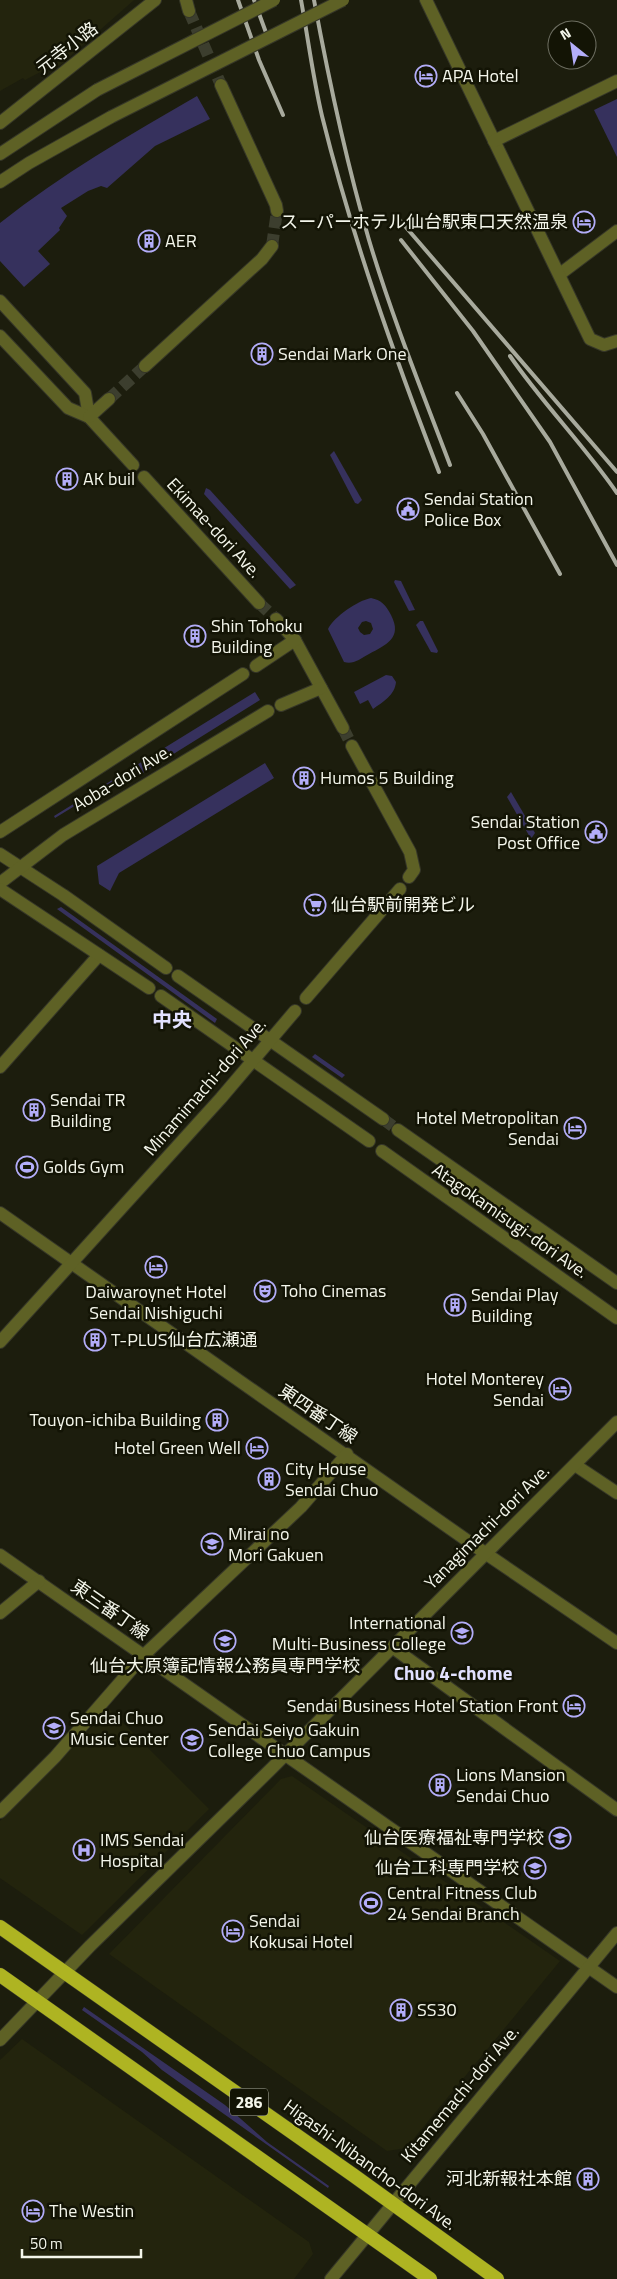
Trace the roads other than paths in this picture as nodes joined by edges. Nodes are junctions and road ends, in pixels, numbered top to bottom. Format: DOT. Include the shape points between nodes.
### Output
graph roads {
  1 [pos="155,0"];
  2 [pos="274,0"];
  3 [pos="343,0"];
  4 [pos="426,0"];
  5 [pos="617,81"];
  6 [pos="221,85"];
  7 [pos="0,123"];
  8 [pos="494,140"];
  9 [pos="0,154"];
  10 [pos="0,182"];
  11 [pos="277,211"];
  12 [pos="617,231"];
  13 [pos="272,246"];
  14 [pos="560,274"];
  15 [pos="0,301"];
  16 [pos="0,336"];
  17 [pos="617,341"];
  18 [pos="145,366"];
  19 [pos="109,399"];
  20 [pos="89,417"];
  21 [pos="133,465"];
  22 [pos="144,477"];
  23 [pos="260,602"];
  24 [pos="276,620"];
  25 [pos="295,640"];
  26 [pos="256,666"];
  27 [pos="244,674"];
  28 [pos="321,688"];
  29 [pos="282,705"];
  30 [pos="268,711"];
  31 [pos="343,728"];
  32 [pos="352,746"];
  33 [pos="0,832"];
  34 [pos="0,854"];
  35 [pos="19,867"];
  36 [pos="409,877"];
  37 [pos="0,883"];
  38 [pos="0,889"];
  39 [pos="400,889"];
  40 [pos="99,955"];
  41 [pos="166,968"];
  42 [pos="178,976"];
  43 [pos="149,988"];
  44 [pos="161,996"];
  45 [pos="306,998"];
  46 [pos="295,1011"];
  47 [pos="269,1041"];
  48 [pos="254,1060"];
  49 [pos="0,1067"];
  50 [pos="382,1119"];
  51 [pos="398,1130"];
  52 [pos="368,1141"];
  53 [pos="382,1151"];
  54 [pos="0,1213"];
  55 [pos="72,1263"];
  56 [pos="617,1283"];
  57 [pos="617,1318"];
  58 [pos="0,1342"];
  59 [pos="617,1422"];
  60 [pos="347,1454"];
  61 [pos="575,1465"];
  62 [pos="617,1494"];
  63 [pos="486,1553"];
  64 [pos="0,1555"];
  65 [pos="39,1581"];
  66 [pos="0,1613"];
  67 [pos="617,1643"];
  68 [pos="392,1646"];
  69 [pos="144,1655"];
  70 [pos="284,1755"];
  71 [pos="617,1810"];
  72 [pos="0,1812"];
  73 [pos="0,1927"];
  74 [pos="617,1933"];
  75 [pos="589,1967"];
  76 [pos="66,1974"];
  77 [pos="0,1975"];
  78 [pos="617,1986"];
  79 [pos="37,2002"];
  80 [pos="0,2040"];
  81 [pos="392,2203"];
  82 [pos="367,2234"];
  83 [pos="331,2279"];
  84 [pos="430,2279"];
  85 [pos="497,2279"];
  1 -- 7 [label="street, 元寺小路"];
  2 -- 9 [label="street, bridge" via="97,90"];
  3 -- 10 [label="street, bridge" via="111,117"];
  4 -- 8 [label="street"];
  5 -- 8 [label="street"];
  6 -- 11 [label="street"];
  8 -- 14 [label="street"];
  12 -- 14 [label="street"];
  13 -- 18 [label="street" via="262,259"];
  14 -- 17 [label="street" via="590,339 604,345"];
  15 -- 20 [label="street" via="85,393"];
  16 -- 20 [label="street" via="68,408"];
  19 -- 20 [label="street"];
  20 -- 21 [label="street"];
  22 -- 23 [label="street, Ekimae-dori Ave."];
  24 -- 25 [label="street"];
  25 -- 26 [label="street"];
  25 -- 28 [label="street"];
  27 -- 33 [label="street, Aoba-dori Ave."];
  28 -- 29 [label="street"];
  28 -- 31 [label="street"];
  30 -- 35 [label="street, Aoba-dori Ave." via="63,835"];
  32 -- 36 [label="street" via="410,852 414,870"];
  34 -- 35 [label="street"];
  35 -- 37 [label="street, Aoba-dori Ave."];
  35 -- 41 [label="street"];
  38 -- 40 [label="street"];
  39 -- 45 [label="street"];
  40 -- 43 [label="street"];
  40 -- 49 [label="street"];
  42 -- 47 [label="street"];
  44 -- 48 [label="street"];
  46 -- 47 [label="street, Minamimachi-dori Ave."];
  47 -- 48 [label="street, Minamimachi-dori Ave."];
  47 -- 50 [label="street"];
  48 -- 52 [label="street"];
  48 -- 55 [label="street, Minamimachi-dori Ave."];
  51 -- 56 [label="street, Atagokamisugi-dori Ave."];
  53 -- 57 [label="street, Atagokamisugi-dori Ave."];
  54 -- 55 [label="street, 東四番丁線"];
  55 -- 58 [label="street, Minamimachi-dori Ave."];
  55 -- 60 [label="street, 東四番丁線"];
  59 -- 61 [label="street, Yanagimachi-dori Ave."];
  60 -- 63 [label="street, 東四番丁線"];
  60 -- 69 [label="street" via="301,1508"];
  61 -- 62 [label="street"];
  61 -- 63 [label="street, Yanagimachi-dori Ave."];
  63 -- 67 [label="street, 東四番丁線"];
  63 -- 68 [label="street, Yanagimachi-dori Ave."];
  64 -- 65 [label="street, 東三番丁線"];
  65 -- 66 [label="street"];
  65 -- 69 [label="street, 東三番丁線"];
  68 -- 70 [label="street, Yanagimachi-dori Ave."];
  68 -- 71 [label="street"];
  69 -- 70 [label="street, 東三番丁線"];
  69 -- 72 [label="street" via="55,1756"];
  70 -- 75 [label="street, 東三番丁線"];
  70 -- 76 [label="street, Yanagimachi-dori Ave." via="90,1946"];
  73 -- 76 [label="highway, Higashi-Nibancho-dori Ave. / 286"];
  74 -- 75 [label="street, Kitamemachi-dori Ave."];
  75 -- 78 [label="street, 東三番丁線"];
  75 -- 81 [label="street, Kitamemachi-dori Ave."];
  76 -- 79 [label="street, Yanagimachi-dori Ave."];
  76 -- 81 [label="highway, Higashi-Nibancho-dori Ave. / 286"];
  77 -- 79 [label="highway, 286"];
  79 -- 80 [label="street, Yanagimachi-dori Ave."];
  79 -- 82 [label="highway, 286"];
  81 -- 82 [label="street, Kitamemachi-dori Ave."];
  81 -- 85 [label="highway, Higashi-Nibancho-dori Ave. / 286"];
  82 -- 83 [label="street, Kitamemachi-dori Ave."];
  82 -- 84 [label="highway, 286"];
}
